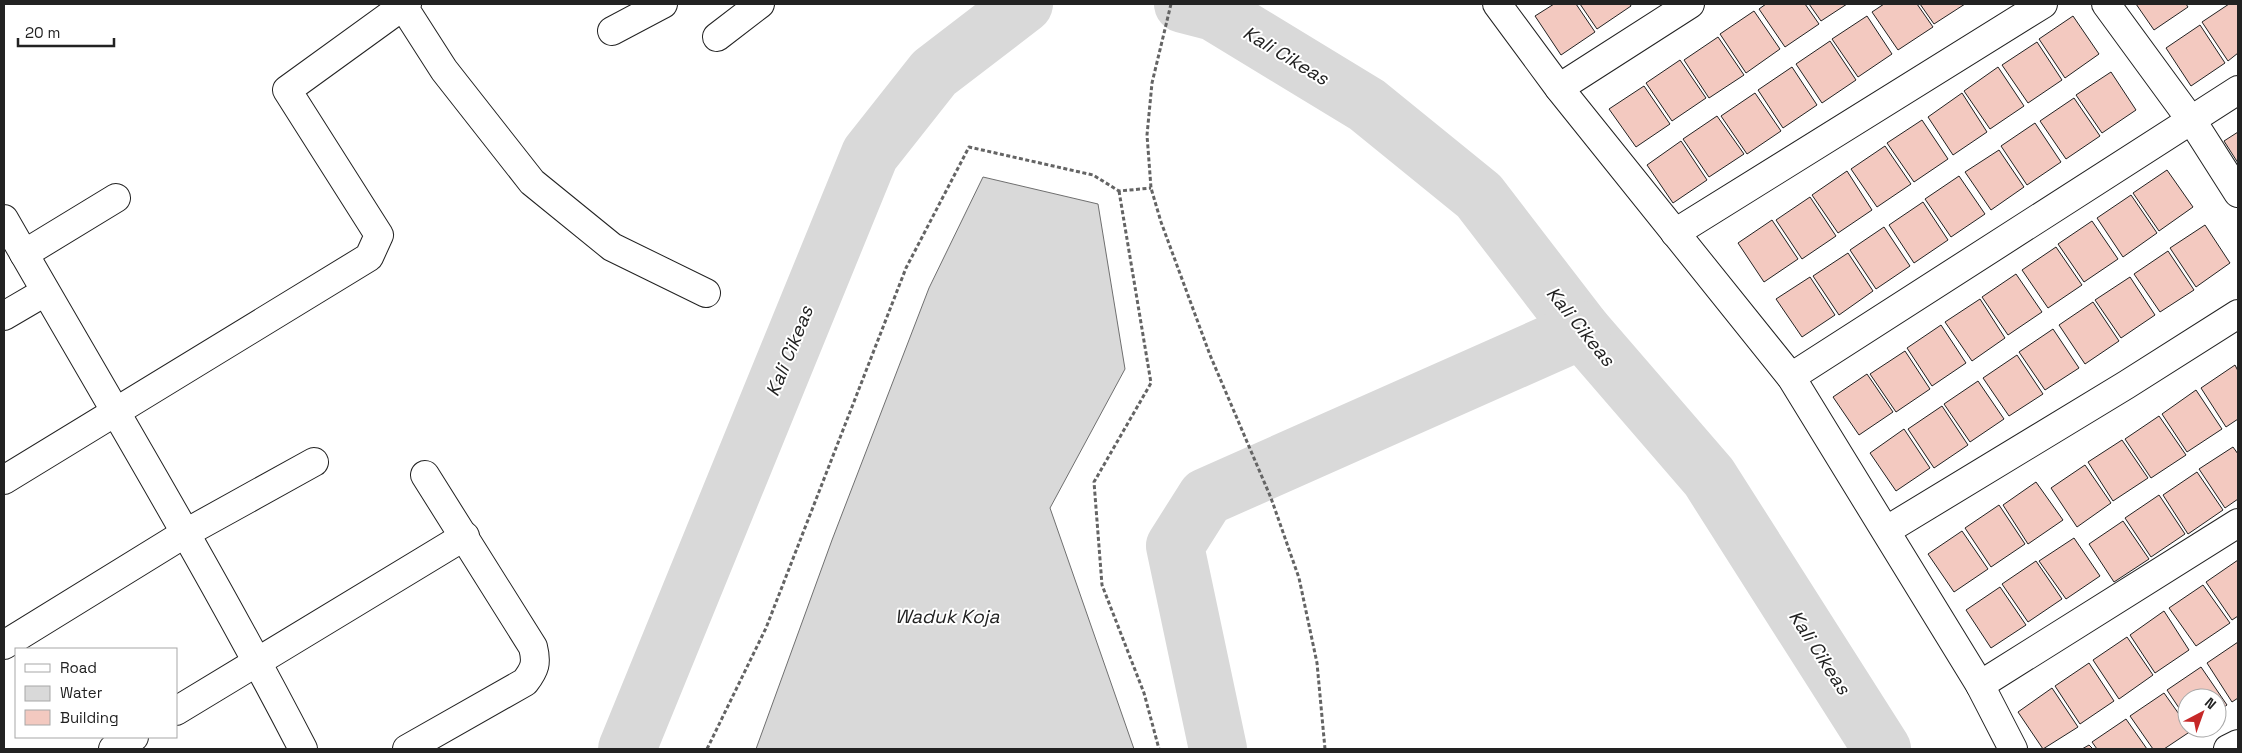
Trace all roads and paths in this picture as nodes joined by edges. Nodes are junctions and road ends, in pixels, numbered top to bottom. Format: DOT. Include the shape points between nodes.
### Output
graph roads {
  1 [pos="404,4"];
  2 [pos="663,4"];
  3 [pos="760,4"];
  4 [pos="1170,4"];
  5 [pos="1497,4"];
  6 [pos="1690,4"];
  7 [pos="2043,4"];
  8 [pos="2106,4"];
  9 [pos="612,31"];
  10 [pos="717,37"];
  11 [pos="1559,88"];
  12 [pos="2238,90"];
  13 [pos="2191,120"];
  14 [pos="1151,188"];
  15 [pos="1119,191"];
  16 [pos="2238,193"];
  17 [pos="116,198"];
  18 [pos="4,219"];
  19 [pos="1675,233"];
  20 [pos="24,254"];
  21 [pos="45,292"];
  22 [pos="706,293"];
  23 [pos="2238,314"];
  24 [pos="4,316"];
  25 [pos="1791,377"];
  26 [pos="117,412"];
  27 [pos="314,462"];
  28 [pos="425,475"];
  29 [pos="4,480"];
  30 [pos="2238,524"];
  31 [pos="1887,530"];
  32 [pos="184,534"];
  33 [pos="465,536"];
  34 [pos="4,645"];
  35 [pos="258,662"];
  36 [pos="1980,685"];
  37 [pos="178,710"];
  38 [pos="132,738"];
  39 [pos="2238,744"];
  40 [pos="113,749"];
  41 [pos="303,749"];
  42 [pos="407,749"];
  43 [pos="707,749"];
  44 [pos="1159,749"];
  45 [pos="1325,749"];
  46 [pos="2013,749"];
  47 [pos="2228,749"];
  1 -- 22 [label="street" via="444,70 532,182 612,247"];
  1 -- 26 [label="street" via="286,90 379,235 369,257"];
  2 -- 9 [label="street"];
  3 -- 10 [label="street"];
  4 -- 14 [label="path" via="1152,83 1147,135"];
  5 -- 11 [label="street"];
  6 -- 11 [label="street"];
  7 -- 19 [label="street"];
  8 -- 13 [label="street"];
  11 -- 19 [label="street"];
  12 -- 13 [label="street"];
  13 -- 16 [label="street"];
  13 -- 25 [label="street"];
  14 -- 15 [label="path"];
  14 -- 45 [label="path" via="1210,355 1271,498 1299,578 1317,663"];
  15 -- 43 [label="path" via="1093,175 969,147 906,268 766,628"];
  15 -- 44 [label="path" via="1152,383 1094,482 1102,586 1144,693"];
  17 -- 20 [label="street"];
  18 -- 20 [label="street"];
  19 -- 25 [label="street"];
  20 -- 21 [label="street"];
  21 -- 24 [label="street"];
  21 -- 26 [label="street"];
  23 -- 31 [label="street"];
  25 -- 31 [label="street"];
  26 -- 29 [label="street"];
  26 -- 32 [label="street"];
  27 -- 32 [label="street"];
  28 -- 33 [label="street"];
  30 -- 36 [label="street"];
  31 -- 36 [label="street"];
  32 -- 34 [label="street"];
  32 -- 35 [label="street"];
  33 -- 35 [label="street"];
  33 -- 42 [label="street" via="533,647 534,671 525,682"];
  35 -- 37 [label="street"];
  35 -- 41 [label="street"];
  36 -- 46 [label="street"];
  38 -- 40 [label="street"];
  39 -- 47 [label="street"];
}
